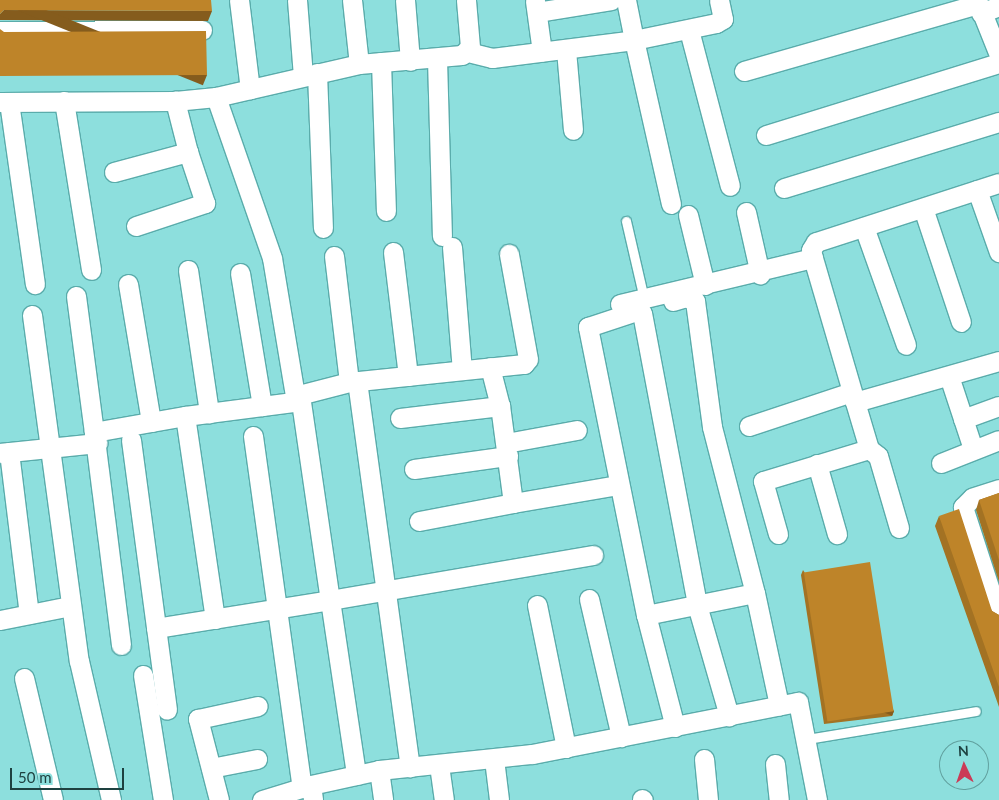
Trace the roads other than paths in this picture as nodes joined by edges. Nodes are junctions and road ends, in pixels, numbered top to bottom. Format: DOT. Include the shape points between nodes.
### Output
graph roads {
  1 [pos="239,0"];
  2 [pos="297,0"];
  3 [pos="352,0"];
  4 [pos="405,0"];
  5 [pos="466,0"];
  6 [pos="610,0"];
  7 [pos="626,0"];
  8 [pos="719,0"];
  9 [pos="536,6"];
  10 [pos="979,6"];
  11 [pos="999,6"];
  12 [pos="202,30"];
  13 [pos="689,30"];
  14 [pos="0,31"];
  15 [pos="634,40"];
  16 [pos="566,50"];
  17 [pos="468,52"];
  18 [pos="542,52"];
  19 [pos="999,55"];
  20 [pos="436,59"];
  21 [pos="410,61"];
  22 [pos="381,62"];
  23 [pos="999,63"];
  24 [pos="359,64"];
  25 [pos="744,71"];
  26 [pos="310,74"];
  27 [pos="250,89"];
  28 [pos="216,97"];
  29 [pos="64,101"];
  30 [pos="175,101"];
  31 [pos="5,102"];
  32 [pos="999,122"];
  33 [pos="573,130"];
  34 [pos="766,135"];
  35 [pos="188,152"];
  36 [pos="114,172"];
  37 [pos="999,183"];
  38 [pos="730,186"];
  39 [pos="784,188"];
  40 [pos="977,190"];
  41 [pos="671,204"];
  42 [pos="922,208"];
  43 [pos="386,211"];
  44 [pos="746,212"];
  45 [pos="688,215"];
  46 [pos="626,221"];
  47 [pos="136,226"];
  48 [pos="864,227"];
  49 [pos="323,228"];
  50 [pos="393,252"];
  51 [pos="999,252"];
  52 [pos="509,254"];
  53 [pos="334,256"];
  54 [pos="813,258"];
  55 [pos="91,270"];
  56 [pos="188,270"];
  57 [pos="240,273"];
  58 [pos="760,274"];
  59 [pos="35,284"];
  60 [pos="128,284"];
  61 [pos="706,285"];
  62 [pos="76,296"];
  63 [pos="642,305"];
  64 [pos="598,309"];
  65 [pos="32,315"];
  66 [pos="960,322"];
  67 [pos="906,345"];
  68 [pos="999,361"];
  69 [pos="490,367"];
  70 [pos="462,370"];
  71 [pos="408,376"];
  72 [pos="949,376"];
  73 [pos="353,381"];
  74 [pos="298,396"];
  75 [pos="853,397"];
  76 [pos="262,406"];
  77 [pos="500,406"];
  78 [pos="999,406"];
  79 [pos="209,413"];
  80 [pos="185,416"];
  81 [pos="400,418"];
  82 [pos="963,419"];
  83 [pos="151,422"];
  84 [pos="749,426"];
  85 [pos="577,430"];
  86 [pos="253,436"];
  87 [pos="95,437"];
  88 [pos="131,440"];
  89 [pos="999,440"];
  90 [pos="51,448"];
  91 [pos="869,449"];
  92 [pos="507,450"];
  93 [pos="973,450"];
  94 [pos="4,452"];
  95 [pos="941,463"];
  96 [pos="817,464"];
  97 [pos="414,470"];
  98 [pos="618,485"];
  99 [pos="999,488"];
  100 [pos="513,503"];
  101 [pos="419,520"];
  102 [pos="899,528"];
  103 [pos="778,534"];
  104 [pos="838,534"];
  105 [pos="593,555"];
  106 [pos="388,592"];
  107 [pos="755,594"];
  108 [pos="589,599"];
  109 [pos="330,600"];
  110 [pos="537,605"];
  111 [pos="697,605"];
  112 [pos="70,606"];
  113 [pos="275,609"];
  114 [pos="29,614"];
  115 [pos="646,615"];
  116 [pos="999,618"];
  117 [pos="215,619"];
  118 [pos="0,620"];
  119 [pos="156,628"];
  120 [pos="121,645"];
  121 [pos="143,675"];
  122 [pos="24,678"];
  123 [pos="258,706"];
  124 [pos="779,706"];
  125 [pos="167,710"];
  126 [pos="976,711"];
  127 [pos="729,716"];
  128 [pos="675,727"];
  129 [pos="621,736"];
  130 [pos="806,739"];
  131 [pos="566,748"];
  132 [pos="704,758"];
  133 [pos="257,759"];
  134 [pos="494,759"];
  135 [pos="775,764"];
  136 [pos="439,765"];
  137 [pos="410,767"];
  138 [pos="211,768"];
  139 [pos="379,770"];
  140 [pos="356,775"];
  141 [pos="309,791"];
  142 [pos="53,800"];
  143 [pos="112,800"];
  144 [pos="163,800"];
  145 [pos="219,800"];
  146 [pos="262,800"];
  147 [pos="383,800"];
  148 [pos="444,800"];
  149 [pos="499,800"];
  150 [pos="708,800"];
  151 [pos="779,800"];
  152 [pos="817,800"];
  1 -- 27 [label="street"];
  2 -- 26 [label="street"];
  3 -- 24 [label="street"];
  4 -- 21 [label="street"];
  5 -- 17 [label="street"];
  6 -- 9 [label="street"];
  7 -- 15 [label="street"];
  8 -- 13 [label="street" via="723,19"];
  9 -- 18 [label="street"];
  10 -- 11 [label="street"];
  10 -- 19 [label="street"];
  10 -- 25 [label="street"];
  12 -- 14 [label="street"];
  13 -- 15 [label="street"];
  13 -- 38 [label="street"];
  15 -- 16 [label="street"];
  15 -- 41 [label="street"];
  16 -- 18 [label="street"];
  16 -- 33 [label="street"];
  17 -- 18 [label="street" via="492,58"];
  17 -- 20 [label="street"];
  20 -- 21 [label="street"];
  20 -- 70 [label="street" via="447,241"];
  21 -- 22 [label="street"];
  22 -- 24 [label="street"];
  22 -- 43 [label="street"];
  23 -- 34 [label="street"];
  24 -- 26 [label="street"];
  26 -- 27 [label="street"];
  26 -- 49 [label="street"];
  27 -- 28 [label="street"];
  28 -- 30 [label="street"];
  28 -- 74 [label="street" via="272,258"];
  29 -- 30 [label="street"];
  29 -- 31 [label="street"];
  29 -- 55 [label="street"];
  30 -- 35 [label="street"];
  31 -- 59 [label="street"];
  32 -- 39 [label="street"];
  35 -- 36 [label="street"];
  35 -- 47 [label="street" via="205,203"];
  37 -- 40 [label="street"];
  40 -- 42 [label="street"];
  40 -- 51 [label="street"];
  42 -- 48 [label="street"];
  42 -- 66 [label="street"];
  44 -- 58 [label="street"];
  45 -- 61 [label="street"];
  46 -- 63 [label="lane"];
  48 -- 54 [label="street" via="816,242 810,250"];
  48 -- 67 [label="street"];
  50 -- 71 [label="street"];
  52 -- 69 [label="street" via="528,359 524,364"];
  53 -- 73 [label="street"];
  54 -- 58 [label="street"];
  54 -- 75 [label="street"];
  56 -- 79 [label="street"];
  57 -- 76 [label="street"];
  58 -- 61 [label="street"];
  60 -- 83 [label="street"];
  61 -- 63 [label="street"];
  62 -- 87 [label="street"];
  63 -- 64 [label="street"];
  63 -- 98 [label="street" via="588,327"];
  63 -- 107 [label="street" via="686,297 695,301 712,426"];
  63 -- 111 [label="street"];
  65 -- 90 [label="street"];
  68 -- 72 [label="street"];
  69 -- 70 [label="street"];
  69 -- 77 [label="street"];
  70 -- 71 [label="street"];
  71 -- 73 [label="street"];
  72 -- 75 [label="street"];
  72 -- 82 [label="street"];
  73 -- 74 [label="street"];
  73 -- 106 [label="street"];
  74 -- 76 [label="street" via="293,402"];
  74 -- 109 [label="street"];
  75 -- 84 [label="street"];
  75 -- 91 [label="street"];
  76 -- 79 [label="street"];
  77 -- 81 [label="street"];
  77 -- 92 [label="street"];
  78 -- 82 [label="street"];
  79 -- 80 [label="street"];
  80 -- 83 [label="street"];
  80 -- 117 [label="street"];
  82 -- 93 [label="street"];
  83 -- 87 [label="street"];
  85 -- 92 [label="street"];
  86 -- 113 [label="street"];
  87 -- 90 [label="street"];
  87 -- 120 [label="street"];
  88 -- 119 [label="street"];
  89 -- 93 [label="street"];
  90 -- 94 [label="street"];
  90 -- 112 [label="street"];
  91 -- 96 [label="street"];
  91 -- 102 [label="street" via="878,456"];
  92 -- 97 [label="street"];
  92 -- 100 [label="street"];
  93 -- 95 [label="street"];
  94 -- 114 [label="street"];
  96 -- 103 [label="street" via="763,481"];
  96 -- 104 [label="street"];
  98 -- 100 [label="street"];
  98 -- 115 [label="street"];
  99 -- 116 [label="street" via="972,498 963,507"];
  100 -- 101 [label="street"];
  105 -- 106 [label="street"];
  106 -- 109 [label="street"];
  106 -- 137 [label="street"];
  107 -- 111 [label="street"];
  107 -- 124 [label="street"];
  108 -- 129 [label="street"];
  109 -- 113 [label="street"];
  109 -- 140 [label="street"];
  110 -- 131 [label="street"];
  111 -- 115 [label="street"];
  111 -- 127 [label="street"];
  112 -- 114 [label="street"];
  112 -- 143 [label="street"];
  113 -- 117 [label="street"];
  113 -- 141 [label="street"];
  114 -- 118 [label="street"];
  115 -- 128 [label="street"];
  117 -- 119 [label="street"];
  119 -- 125 [label="street"];
  121 -- 144 [label="street"];
  122 -- 142 [label="street"];
  123 -- 138 [label="street" via="198,719"];
  124 -- 127 [label="street"];
  124 -- 130 [label="street" via="799,702"];
  126 -- 130 [label="lane"];
  127 -- 128 [label="street"];
  128 -- 129 [label="street"];
  129 -- 131 [label="street"];
  130 -- 152 [label="street"];
  131 -- 134 [label="street"];
  132 -- 150 [label="street"];
  133 -- 138 [label="street"];
  134 -- 136 [label="street"];
  134 -- 149 [label="street"];
  135 -- 151 [label="street"];
  136 -- 137 [label="street"];
  136 -- 148 [label="street"];
  137 -- 139 [label="street"];
  138 -- 145 [label="street"];
  139 -- 140 [label="street"];
  139 -- 147 [label="street"];
  140 -- 141 [label="street"];
  141 -- 146 [label="street"];
}
